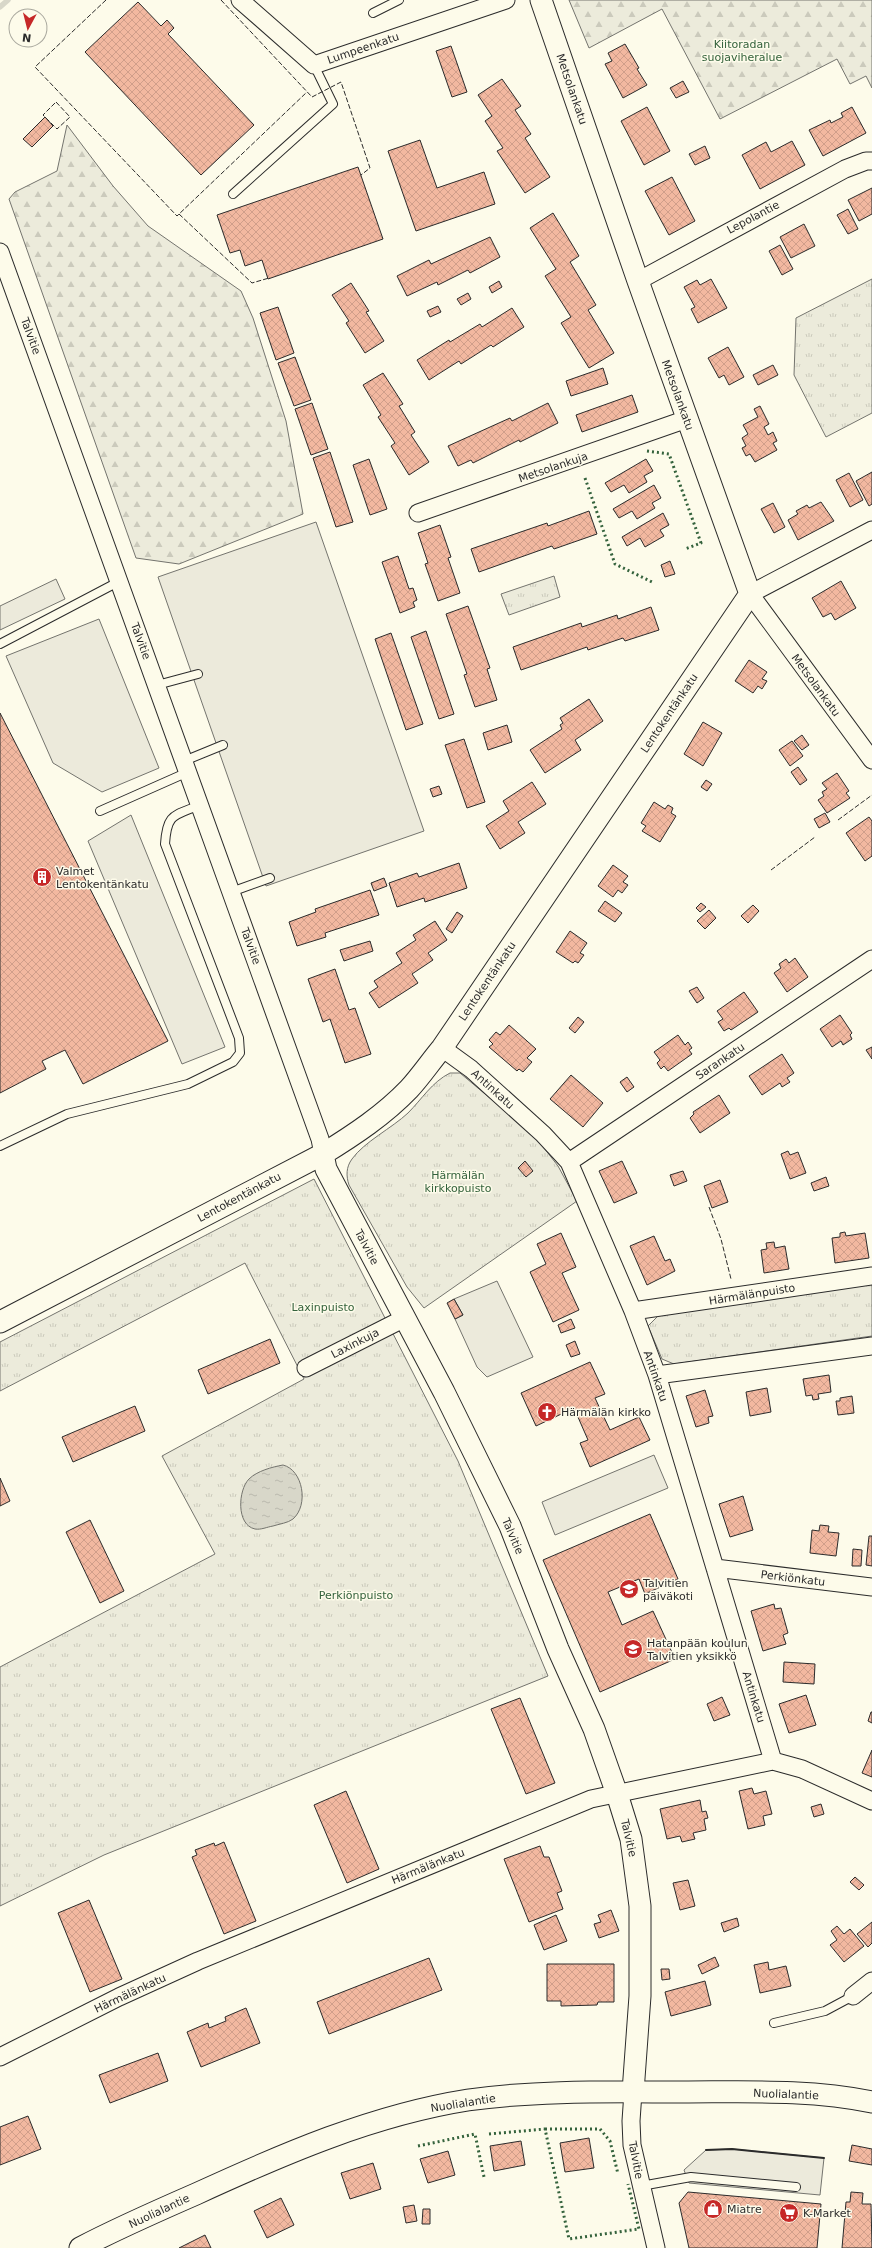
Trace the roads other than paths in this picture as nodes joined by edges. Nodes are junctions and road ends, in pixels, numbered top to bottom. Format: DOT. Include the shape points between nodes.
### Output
graph roads {
  1 [pos="240,0"];
  2 [pos="399,0"];
  3 [pos="506,0"];
  4 [pos="541,0"];
  5 [pos="373,14"];
  6 [pos="314,65"];
  7 [pos="872,162"];
  8 [pos="233,194"];
  9 [pos="0,252"];
  10 [pos="638,281"];
  11 [pos="687,419"];
  12 [pos="418,513"];
  13 [pos="872,530"];
  14 [pos="120,581"];
  15 [pos="750,594"];
  16 [pos="0,644"];
  17 [pos="198,674"];
  18 [pos="157,685"];
  19 [pos="223,746"];
  20 [pos="872,760"];
  21 [pos="186,767"];
  22 [pos="200,805"];
  23 [pos="100,811"];
  24 [pos="270,878"];
  25 [pos="232,892"];
  26 [pos="872,960"];
  27 [pos="442,1048"];
  28 [pos="0,1146"];
  29 [pos="323,1154"];
  30 [pos="569,1162"];
  31 [pos="872,1276"];
  32 [pos="633,1311"];
  33 [pos="405,1318"];
  34 [pos="0,1322"];
  35 [pos="872,1346"];
  36 [pos="306,1368"];
  37 [pos="657,1374"];
  38 [pos="715,1568"];
  39 [pos="872,1587"];
  40 [pos="773,1761"];
  41 [pos="616,1794"];
  42 [pos="872,1801"];
  43 [pos="872,1981"];
  44 [pos="854,1996"];
  45 [pos="774,2023"];
  46 [pos="0,2057"];
  47 [pos="633,2092"];
  48 [pos="872,2102"];
  49 [pos="642,2186"];
  50 [pos="796,2187"];
  51 [pos="80,2248"];
  52 [pos="656,2248"];
  1 -- 6 [label="street, Lumpeenkatu"];
  2 -- 5 [label="lane"];
  3 -- 6 [label="street, Lumpeenkatu"];
  4 -- 10 [label="street, Metsolankatu"];
  6 -- 8 [label="lane" via="333,104"];
  7 -- 10 [label="street, Lepolantie" via="866,161 839,172"];
  9 -- 14 [label="street, Talvitie"];
  10 -- 11 [label="street, Metsolankatu"];
  11 -- 12 [label="street, Metsolankuja"];
  11 -- 15 [label="street, Metsolankatu"];
  13 -- 15 [label="street, Lentokentänkatu"];
  14 -- 16 [label="lane"];
  14 -- 18 [label="street, Talvitie"];
  15 -- 20 [label="street, Metsolankatu"];
  15 -- 27 [label="street, Lentokentänkatu"];
  17 -- 18 [label="lane"];
  18 -- 21 [label="street, Talvitie"];
  19 -- 21 [label="lane"];
  21 -- 22 [label="street, Talvitie"];
  21 -- 23 [label="lane"];
  22 -- 25 [label="street, Talvitie"];
  22 -- 28 [label="lane" via="173,816 166,826 165,844 240,1038 240,1053 233,1062 188,1084 67,1114"];
  24 -- 25 [label="lane"];
  25 -- 29 [label="street, Talvitie" via="320,1139"];
  26 -- 30 [label="street, Sarankatu"];
  27 -- 29 [label="street, Lentokentänkatu" via="386,1111"];
  27 -- 30 [label="street, Antinkatu" via="471,1069 543,1134"];
  29 -- 33 [label="street, Talvitie" via="326,1169"];
  29 -- 34 [label="street, Lentokentänkatu"];
  30 -- 32 [label="street, Antinkatu"];
  31 -- 32 [label="street, Härmälänpuisto"];
  32 -- 37 [label="street, Antinkatu"];
  33 -- 36 [label="street, Laxinkuja"];
  33 -- 41 [label="street, Talvitie" via="510,1526 558,1649 594,1729"];
  35 -- 37 [label="street"];
  37 -- 38 [label="street, Antinkatu"];
  38 -- 39 [label="street, Perkiönkatu"];
  38 -- 40 [label="street, Antinkatu"];
  40 -- 41 [label="street, Härmälänkatu"];
  40 -- 42 [label="street, Härmälänkatu" via="802,1769"];
  41 -- 46 [label="street, Härmälänkatu" via="591,1799 198,1961"];
  41 -- 47 [label="street, Talvitie" via="631,1839 640,1906 640,1996"];
  43 -- 44 [label="street"];
  44 -- 45 [label="lane" via="825,2011"];
  47 -- 48 [label="street, Nuolialantie" via="741,2092 840,2096"];
  47 -- 49 [label="street, Talvitie" via="632,2145"];
  47 -- 51 [label="street, Nuolialantie" via="589,2092 470,2100 389,2118 290,2151"];
  49 -- 50 [label="lane" via="691,2177"];
  49 -- 52 [label="street, Talvitie"];
}
